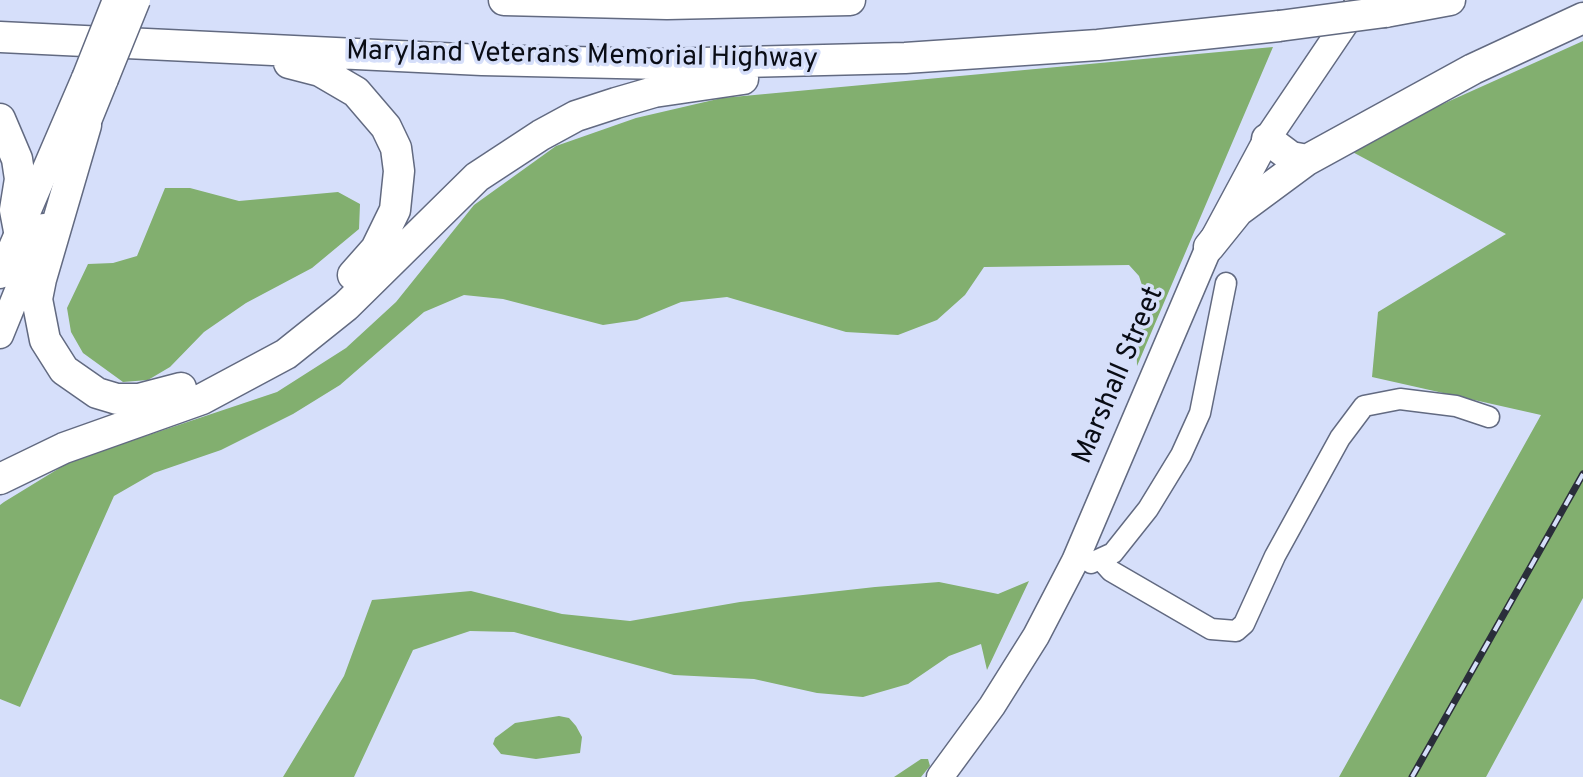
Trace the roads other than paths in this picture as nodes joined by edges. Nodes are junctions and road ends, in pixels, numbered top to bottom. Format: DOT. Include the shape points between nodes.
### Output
graph roads {
  1 [pos="116,0"];
  2 [pos="137,0"];
  3 [pos="504,0"];
  4 [pos="637,0"];
  5 [pos="850,0"];
  6 [pos="1450,0"];
  7 [pos="667,4"];
  8 [pos="1373,6"];
  9 [pos="1583,18"];
  10 [pos="0,37"];
  11 [pos="144,45"];
  12 [pos="905,58"];
  13 [pos="95,79"];
  14 [pos="0,119"];
  15 [pos="86,125"];
  16 [pos="1267,139"];
  17 [pos="1307,160"];
  18 [pos="19,231"];
  19 [pos="1209,247"];
  20 [pos="0,275"];
  21 [pos="1226,283"];
  22 [pos="1188,295"];
  23 [pos="1221,312"];
  24 [pos="0,335"];
  25 [pos="1489,417"];
  26 [pos="0,479"];
  27 [pos="1075,561"];
  28 [pos="1102,561"];
  29 [pos="940,777"];
  1 -- 13 [label="main road, bridge"];
  2 -- 13 [label="main road, bridge"];
  3 -- 7 [label="highway, Maryland Veterans Memorial Highway"];
  4 -- 7 [label="highway"];
  5 -- 7 [label="highway, Maryland Veterans Memorial Highway"];
  6 -- 8 [label="highway, Maryland Veterans Memorial Highway"];
  8 -- 12 [label="highway, Maryland Veterans Memorial Highway, bridge" via="1279,26"];
  8 -- 16 [label="main road, Marshall Street"];
  9 -- 17 [label="highway" via="1473,69"];
  10 -- 11 [label="highway, Maryland Veterans Memorial Highway"];
  11 -- 12 [label="highway, Maryland Veterans Memorial Highway" via="662,64"];
  11 -- 15 [label="highway" via="297,64 339,79 356,92 386,127 399,171 395,210 376,249 323,302 237,363 159,396 117,399 97,393 72,377 53,355 37,299"];
  12 -- 26 [label="highway" via="654,92 576,116 477,177 346,306 286,354 202,399 64,448"];
  13 -- 15 [label="main road"];
  13 -- 18 [label="main road"];
  14 -- 18 [label="highway" via="17,159"];
  15 -- 24 [label="main road"];
  16 -- 17 [label="highway" via="1291,157"];
  16 -- 19 [label="main road, Marshall Street"];
  17 -- 19 [label="highway" via="1238,211"];
  18 -- 20 [label="main road"];
  19 -- 22 [label="main road, Marshall Street"];
  21 -- 23 [label="lane"];
  22 -- 23 [label="lane"];
  22 -- 27 [label="main road, Marshall Street"];
  23 -- 28 [label="lane" via="1200,413 1181,455 1148,509"];
  25 -- 28 [label="lane" via="1456,406 1400,399 1364,406 1340,438 1236,631 1211,629"];
  27 -- 28 [label="lane"];
  27 -- 29 [label="main road, Marshall Street" via="1021,660"];
}
